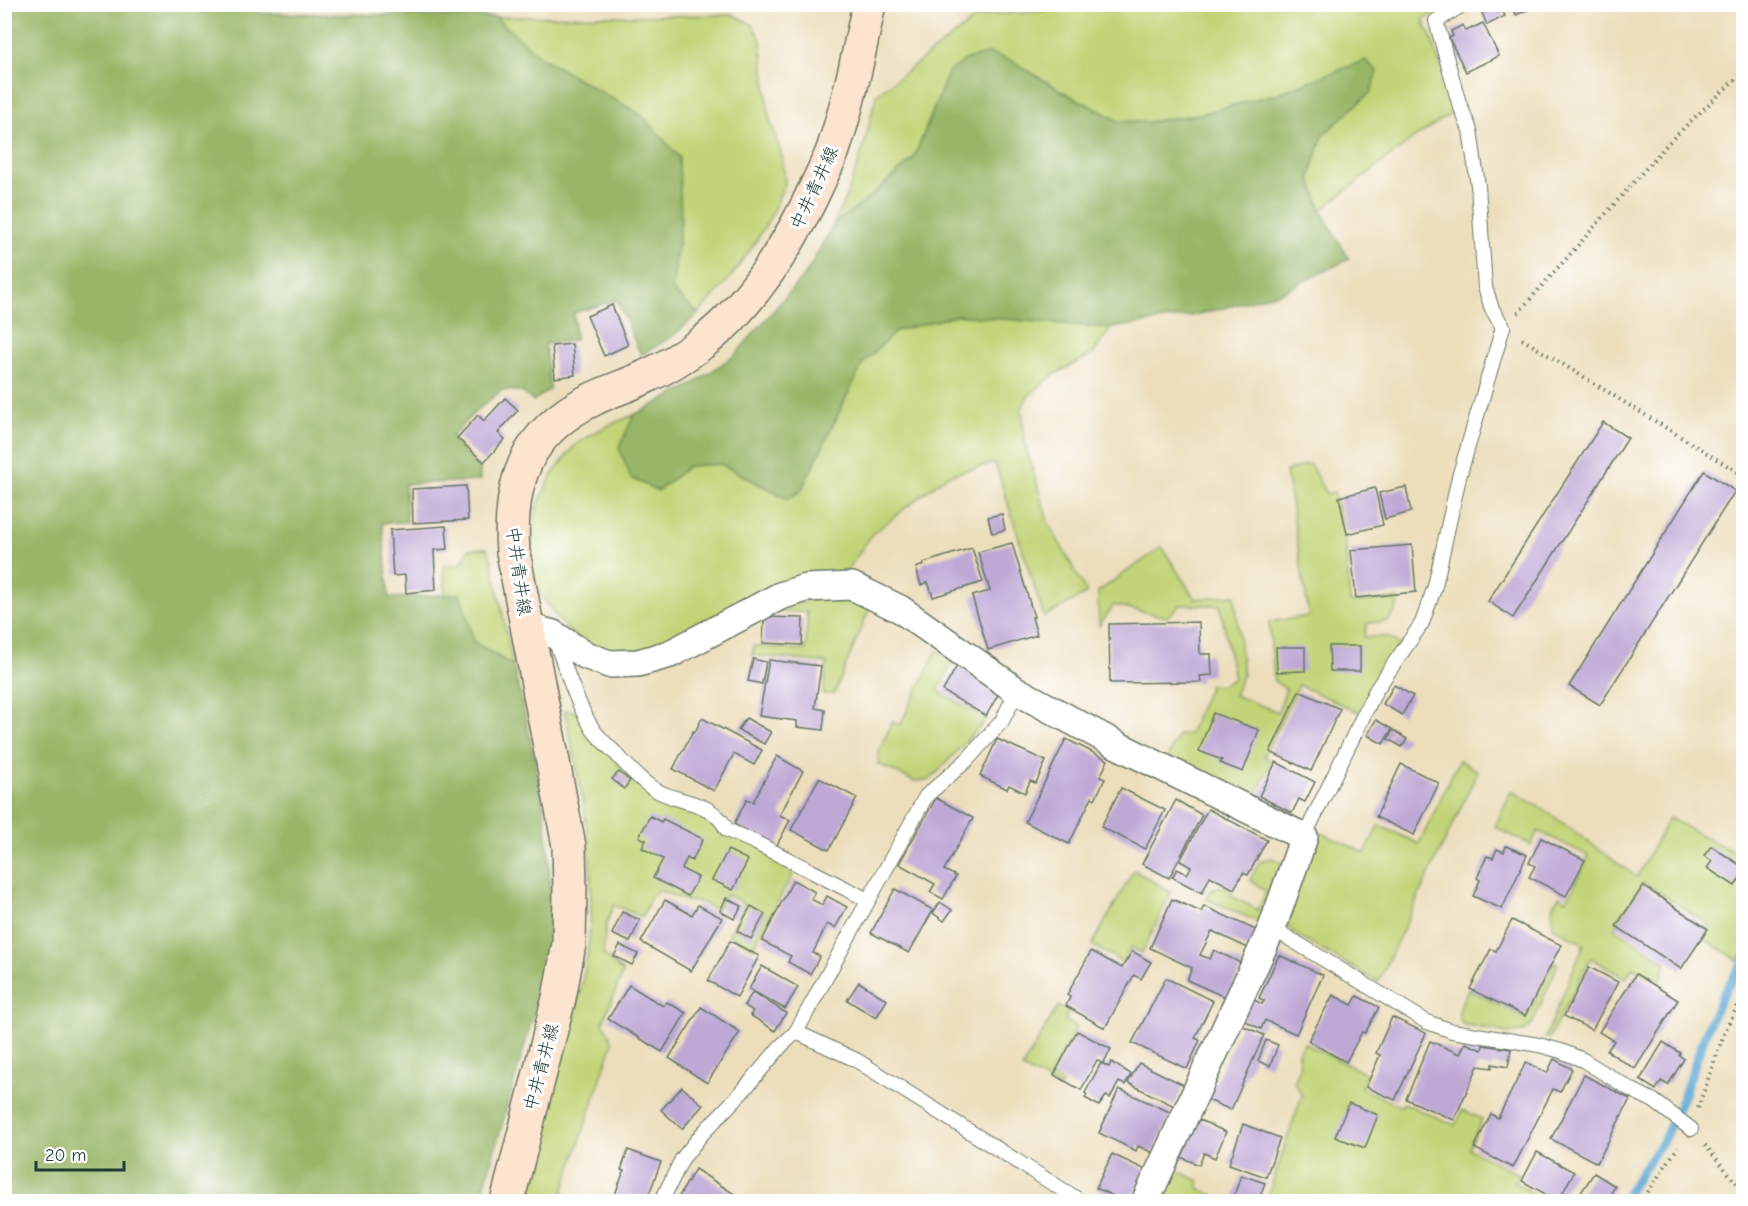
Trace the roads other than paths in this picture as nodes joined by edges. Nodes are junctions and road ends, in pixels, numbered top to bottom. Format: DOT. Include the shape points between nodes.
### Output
graph roads {
  1 [pos="869,4"];
  2 [pos="1464,4"];
  3 [pos="540,631"];
  4 [pos="1017,692"];
  5 [pos="1304,837"];
  6 [pos="868,900"];
  7 [pos="1272,928"];
  8 [pos="796,1032"];
  9 [pos="1691,1129"];
  10 [pos="507,1202"];
  11 [pos="661,1202"];
  12 [pos="1082,1202"];
  13 [pos="1145,1202"];
  1 -- 3 [label="main road, 中井青井線" via="832,152 791,238 741,307 679,359 591,400 557,421 520,471 511,523 513,552"];
  2 -- 5 [label="lane" via="1436,21 1458,103 1470,130 1485,287 1503,327 1422,623 1376,690"];
  3 -- 4 [label="street" via="609,664 638,663 670,654 780,596 806,588 852,586 900,609"];
  3 -- 6 [label="lane" via="593,729 630,770 654,789 707,808 722,819 727,830"];
  3 -- 10 [label="main road, 中井青井線" via="569,846 569,944"];
  4 -- 5 [label="street"];
  4 -- 6 [label="lane" via="1002,721 967,760 926,796"];
  5 -- 7 [label="street"];
  6 -- 8 [label="lane"];
  7 -- 9 [label="lane" via="1427,1022 1452,1031 1561,1051 1654,1101"];
  7 -- 13 [label="street"];
  8 -- 11 [label="lane" via="682,1159"];
  8 -- 12 [label="lane" via="856,1060"];
}
